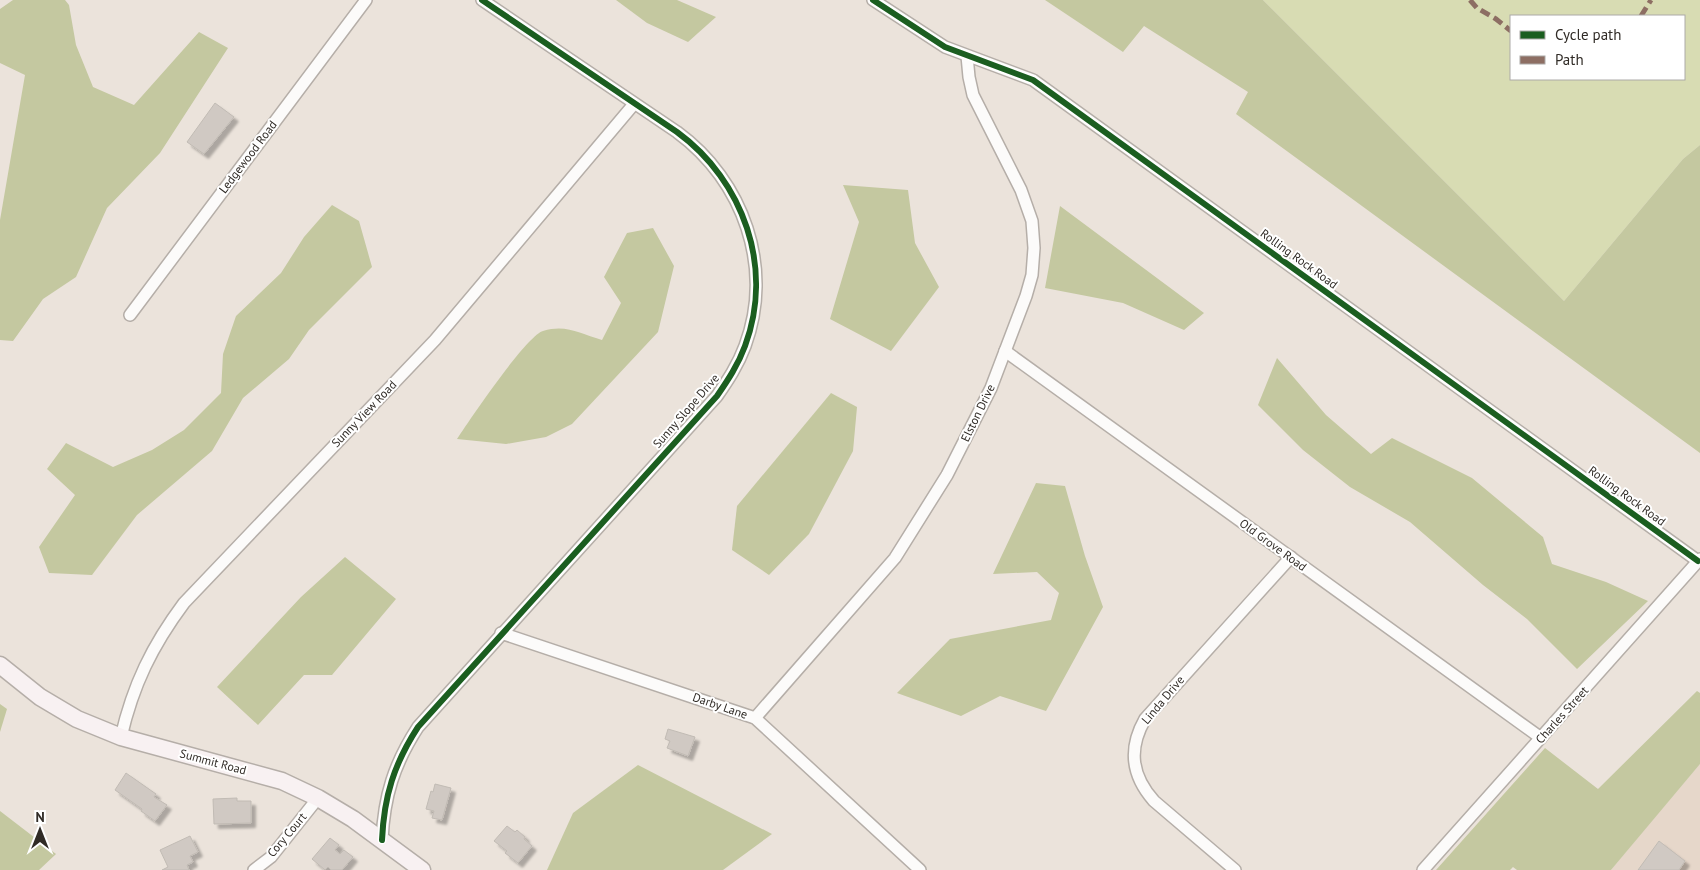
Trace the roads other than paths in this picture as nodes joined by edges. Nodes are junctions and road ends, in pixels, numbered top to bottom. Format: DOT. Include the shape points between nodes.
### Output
graph roads {
  1 [pos="366,0"];
  2 [pos="482,0"];
  3 [pos="872,0"];
  4 [pos="967,56"];
  5 [pos="634,104"];
  6 [pos="130,315"];
  7 [pos="1005,351"];
  8 [pos="1291,558"];
  9 [pos="1699,560"];
  10 [pos="501,633"];
  11 [pos="0,665"];
  12 [pos="755,718"];
  13 [pos="121,737"];
  14 [pos="1541,738"];
  15 [pos="318,798"];
  16 [pos="382,840"];
  17 [pos="254,870"];
  18 [pos="422,870"];
  19 [pos="920,870"];
  20 [pos="1235,870"];
  21 [pos="1423,870"];
  1 -- 6 [label="street, Ledgewood Road"];
  2 -- 5 [label="street, Sunny Slope Drive"];
  3 -- 4 [label="street, Rolling Rock Road" via="944,47"];
  4 -- 7 [label="street, Elston Drive" via="973,95 1021,190 1032,221 1032,275"];
  4 -- 9 [label="street, Rolling Rock Road" via="1033,80"];
  5 -- 10 [label="street, Sunny Slope Drive" via="701,152 735,198 753,252 756,290 750,328 737,364 717,396"];
  5 -- 13 [label="street, Sunny View Road" via="435,340 184,603 165,628 136,682"];
  7 -- 8 [label="street, Old Grove Road"];
  7 -- 12 [label="street, Elston Drive" via="992,388 948,475 895,558"];
  8 -- 14 [label="street, Old Grove Road"];
  8 -- 20 [label="street, Linda Drive" via="1145,719 1135,742 1135,768 1146,791"];
  9 -- 14 [label="street, Charles Street"];
  10 -- 12 [label="street, Darby Lane"];
  10 -- 16 [label="street, Sunny Slope Drive" via="430,711 407,743 386,799"];
  11 -- 13 [label="main road, Summit Road" via="40,697 77,719"];
  12 -- 19 [label="street, Darby Lane"];
  13 -- 15 [label="main road, Summit Road" via="282,781"];
  14 -- 21 [label="street, Charles Street"];
  15 -- 16 [label="main road, Summit Road"];
  15 -- 17 [label="street, Cory Court" via="270,857"];
  16 -- 18 [label="main road, Summit Road"];
}
